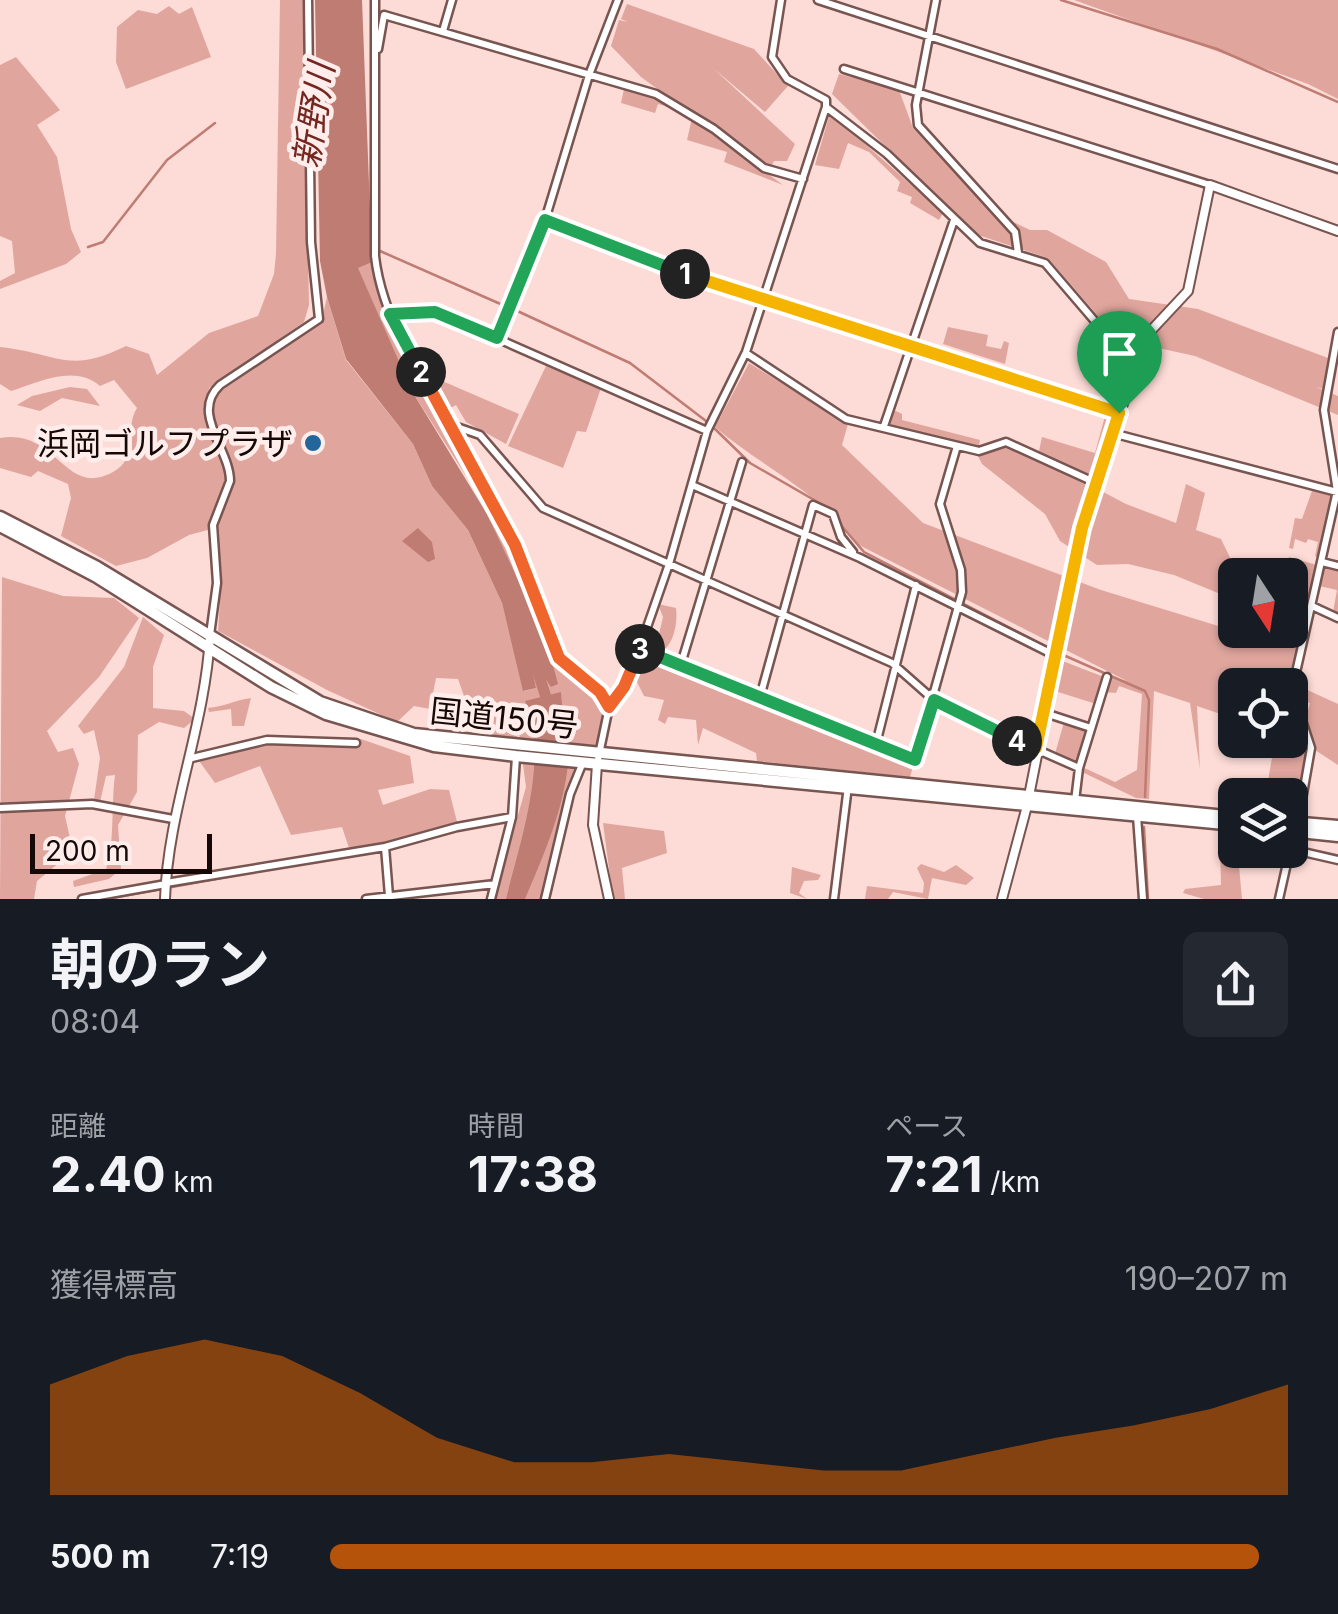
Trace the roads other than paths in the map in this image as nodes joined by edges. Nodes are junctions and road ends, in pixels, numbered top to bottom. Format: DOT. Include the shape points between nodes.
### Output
graph roads {
  1 [pos="308,0"];
  2 [pos="375,0"];
  3 [pos="452,0"];
  4 [pos="618,0"];
  5 [pos="781,0"];
  6 [pos="818,0"];
  7 [pos="936,0"];
  8 [pos="443,31"];
  9 [pos="929,36"];
  10 [pos="378,51"];
  11 [pos="844,70"];
  12 [pos="589,75"];
  13 [pos="918,91"];
  14 [pos="826,106"];
  15 [pos="1338,169"];
  16 [pos="803,179"];
  17 [pos="1210,185"];
  18 [pos="545,220"];
  19 [pos="954,220"];
  20 [pos="1338,231"];
  21 [pos="1018,252"];
  22 [pos="764,299"];
  23 [pos="390,314"];
  24 [pos="1338,332"];
  25 [pos="497,338"];
  26 [pos="911,346"];
  27 [pos="746,352"];
  28 [pos="1138,352"];
  29 [pos="1119,413"];
  30 [pos="450,425"];
  31 [pos="884,426"];
  32 [pos="707,431"];
  33 [pos="1112,432"];
  34 [pos="957,446"];
  35 [pos="742,462"];
  36 [pos="1096,482"];
  37 [pos="692,485"];
  38 [pos="1337,492"];
  39 [pos="730,501"];
  40 [pos="0,517"];
  41 [pos="0,526"];
  42 [pos="805,534"];
  43 [pos="860,558"];
  44 [pos="1322,562"];
  45 [pos="669,564"];
  46 [pos="1338,566"];
  47 [pos="706,581"];
  48 [pos="916,586"];
  49 [pos="957,601"];
  50 [pos="1312,606"];
  51 [pos="782,614"];
  52 [pos="1338,618"];
  53 [pos="210,641"];
  54 [pos="640,648"];
  55 [pos="1056,653"];
  56 [pos="681,664"];
  57 [pos="896,667"];
  58 [pos="1297,668"];
  59 [pos="1107,677"];
  60 [pos="760,696"];
  61 [pos="934,700"];
  62 [pos="609,707"];
  63 [pos="1045,713"];
  64 [pos="1091,728"];
  65 [pos="1308,739"];
  66 [pos="356,743"];
  67 [pos="876,744"];
  68 [pos="1036,748"];
  69 [pos="519,753"];
  70 [pos="192,758"];
  71 [pos="579,758"];
  72 [pos="598,758"];
  73 [pos="1079,768"];
  74 [pos="1306,778"];
  75 [pos="848,783"];
  76 [pos="1027,801"];
  77 [pos="1074,801"];
  78 [pos="0,808"];
  79 [pos="1218,815"];
  80 [pos="1137,816"];
  81 [pos="512,817"];
  82 [pos="173,819"];
  83 [pos="1218,823"];
  84 [pos="1308,824"];
  85 [pos="1338,826"];
  86 [pos="1338,836"];
  87 [pos="1308,839"];
  88 [pos="385,847"];
  89 [pos="1308,852"];
  90 [pos="1338,860"];
  91 [pos="1285,868"];
  92 [pos="166,884"];
  93 [pos="495,884"];
  94 [pos="388,896"];
  95 [pos="82,899"];
  96 [pos="165,899"];
  97 [pos="366,899"];
  98 [pos="491,899"];
  99 [pos="545,899"];
  100 [pos="609,899"];
  101 [pos="834,899"];
  102 [pos="1002,899"];
  103 [pos="1143,899"];
  104 [pos="1279,899"];
  1 -- 53 [label="street" via="311,242 319,319 220,385 210,400 209,419 230,481 213,525 218,583"];
  2 -- 10 [label="street"];
  3 -- 8 [label="street"];
  4 -- 12 [label="street"];
  5 -- 14 [label="street" via="772,57 787,79"];
  6 -- 9 [label="street"];
  7 -- 9 [label="street"];
  8 -- 10 [label="street" via="384,15"];
  8 -- 12 [label="street"];
  9 -- 13 [label="street"];
  9 -- 15 [label="street"];
  10 -- 23 [label="street" via="375,256"];
  11 -- 13 [label="street"];
  12 -- 16 [label="street" via="656,94 764,168"];
  12 -- 18 [label="street"];
  13 -- 17 [label="street"];
  13 -- 21 [label="street" via="918,125 1015,232"];
  14 -- 16 [label="street"];
  14 -- 19 [label="street" via="888,154"];
  16 -- 22 [label="street"];
  17 -- 20 [label="street"];
  17 -- 28 [label="street" via="1188,291 1152,326"];
  18 -- 22 [label="street"];
  18 -- 25 [label="street"];
  19 -- 21 [label="street" via="980,243"];
  19 -- 26 [label="street"];
  21 -- 28 [label="street" via="1045,263 1105,333"];
  22 -- 26 [label="street"];
  22 -- 27 [label="street"];
  23 -- 25 [label="street" via="435,312"];
  23 -- 30 [label="street"];
  24 -- 38 [label="street" via="1324,410"];
  25 -- 32 [label="street"];
  26 -- 29 [label="street"];
  26 -- 31 [label="street"];
  27 -- 31 [label="street" via="846,419"];
  27 -- 32 [label="street"];
  28 -- 29 [label="street"];
  29 -- 33 [label="street"];
  30 -- 45 [label="street" via="480,436 543,508"];
  30 -- 62 [label="street" via="515,545 559,658"];
  31 -- 34 [label="street"];
  32 -- 37 [label="street"];
  33 -- 36 [label="street"];
  33 -- 38 [label="street"];
  34 -- 36 [label="street" via="979,451 1006,442"];
  34 -- 49 [label="street" via="940,504 961,570"];
  35 -- 39 [label="street"];
  36 -- 55 [label="street"];
  37 -- 39 [label="street"];
  37 -- 45 [label="street"];
  38 -- 44 [label="street"];
  39 -- 42 [label="street"];
  39 -- 47 [label="street"];
  40 -- 53 [label="highway, 国道150号" via="97,567"];
  41 -- 53 [label="highway, 国道150号"];
  42 -- 43 [label="street"];
  42 -- 43 [label="street" via="814,505 820,506"];
  42 -- 51 [label="street"];
  43 -- 48 [label="street"];
  44 -- 46 [label="street"];
  44 -- 50 [label="street"];
  45 -- 47 [label="street"];
  45 -- 54 [label="street"];
  47 -- 51 [label="street"];
  47 -- 56 [label="street"];
  48 -- 49 [label="street"];
  48 -- 57 [label="street"];
  49 -- 55 [label="street"];
  49 -- 61 [label="street"];
  50 -- 52 [label="street"];
  50 -- 58 [label="street"];
  51 -- 57 [label="street"];
  51 -- 60 [label="street"];
  53 -- 69 [label="highway, 国道150号" via="365,720"];
  53 -- 70 [label="street"];
  54 -- 56 [label="street"];
  54 -- 62 [label="street"];
  55 -- 63 [label="street"];
  56 -- 60 [label="street"];
  57 -- 61 [label="street"];
  57 -- 67 [label="street"];
  59 -- 64 [label="street"];
  60 -- 67 [label="street"];
  61 -- 67 [label="street" via="918,758"];
  61 -- 68 [label="street"];
  62 -- 72 [label="street"];
  63 -- 64 [label="street"];
  63 -- 68 [label="street"];
  64 -- 73 [label="street"];
  65 -- 74 [label="street"];
  66 -- 70 [label="street" via="266,740"];
  68 -- 73 [label="street"];
  68 -- 76 [label="street"];
  69 -- 71 [label="highway, 国道150号"];
  69 -- 81 [label="street"];
  70 -- 82 [label="street"];
  71 -- 72 [label="highway, 国道150号"];
  71 -- 99 [label="street"];
  72 -- 75 [label="highway, 国道150号"];
  72 -- 100 [label="street" via="594,825"];
  73 -- 77 [label="street"];
  75 -- 76 [label="highway, 国道150号"];
  75 -- 101 [label="street"];
  76 -- 77 [label="highway, 国道150号"];
  76 -- 80 [label="highway, 国道150号"];
  76 -- 102 [label="street"];
  77 -- 79 [label="highway, 国道150号"];
  78 -- 82 [label="street" via="92,804"];
  80 -- 83 [label="highway, 国道150号"];
  80 -- 103 [label="street"];
  81 -- 88 [label="street"];
  81 -- 93 [label="street"];
  82 -- 92 [label="street"];
  84 -- 85 [label="highway"];
  86 -- 87 [label="highway"];
  88 -- 92 [label="street"];
  88 -- 94 [label="street"];
  89 -- 90 [label="street"];
  91 -- 104 [label="street"];
  92 -- 95 [label="street"];
  92 -- 96 [label="street"];
  93 -- 94 [label="street"];
  93 -- 98 [label="street"];
  94 -- 97 [label="street"];
}
